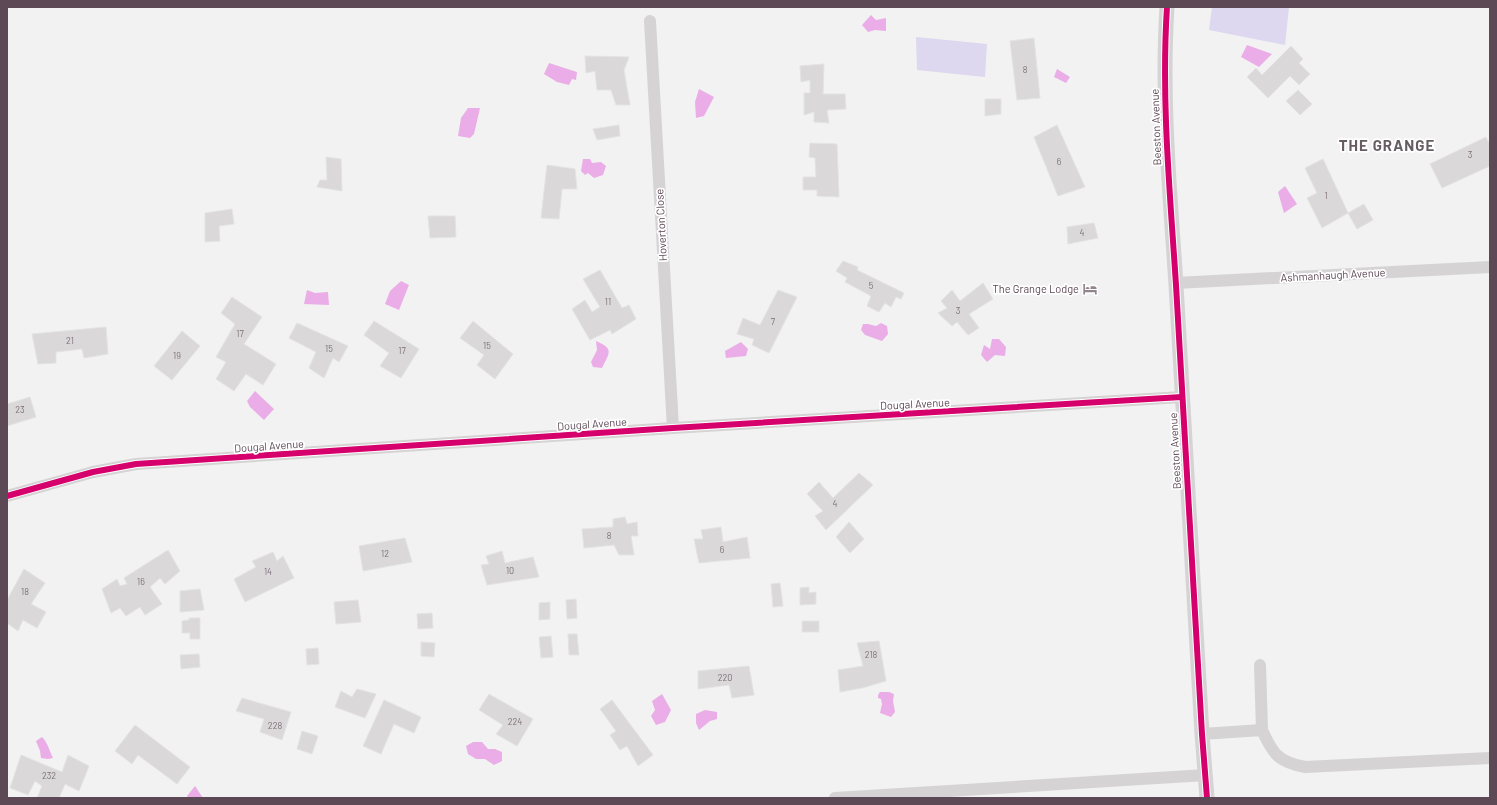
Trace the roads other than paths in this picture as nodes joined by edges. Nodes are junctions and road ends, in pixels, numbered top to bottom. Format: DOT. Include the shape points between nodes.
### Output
graph roads {
  1 [pos="1167,7"];
  2 [pos="650,21"];
  3 [pos="1490,267"];
  4 [pos="1176,283"];
  5 [pos="1182,397"];
  6 [pos="673,428"];
  7 [pos="7,496"];
  8 [pos="1260,665"];
  9 [pos="1262,730"];
  10 [pos="1202,734"];
  11 [pos="1490,758"];
  12 [pos="1206,774"];
  13 [pos="835,798"];
  14 [pos="1207,798"];
  1 -- 4 [label="street, Beeston Avenue" via="1164,62"];
  2 -- 6 [label="street, Hoverton Close"];
  3 -- 4 [label="street, Ashmanhaugh Avenue"];
  4 -- 5 [label="street, Beeston Avenue"];
  5 -- 6 [label="street, Dougal Avenue"];
  5 -- 10 [label="street, Beeston Avenue"];
  6 -- 7 [label="street, Dougal Avenue" via="136,464 93,472"];
  8 -- 9 [label="street"];
  9 -- 10 [label="street"];
  9 -- 11 [label="street" via="1276,755 1294,765 1305,767"];
  10 -- 12 [label="street, Beeston Avenue"];
  12 -- 13 [label="street"];
  12 -- 14 [label="street, Beeston Avenue"];
}
